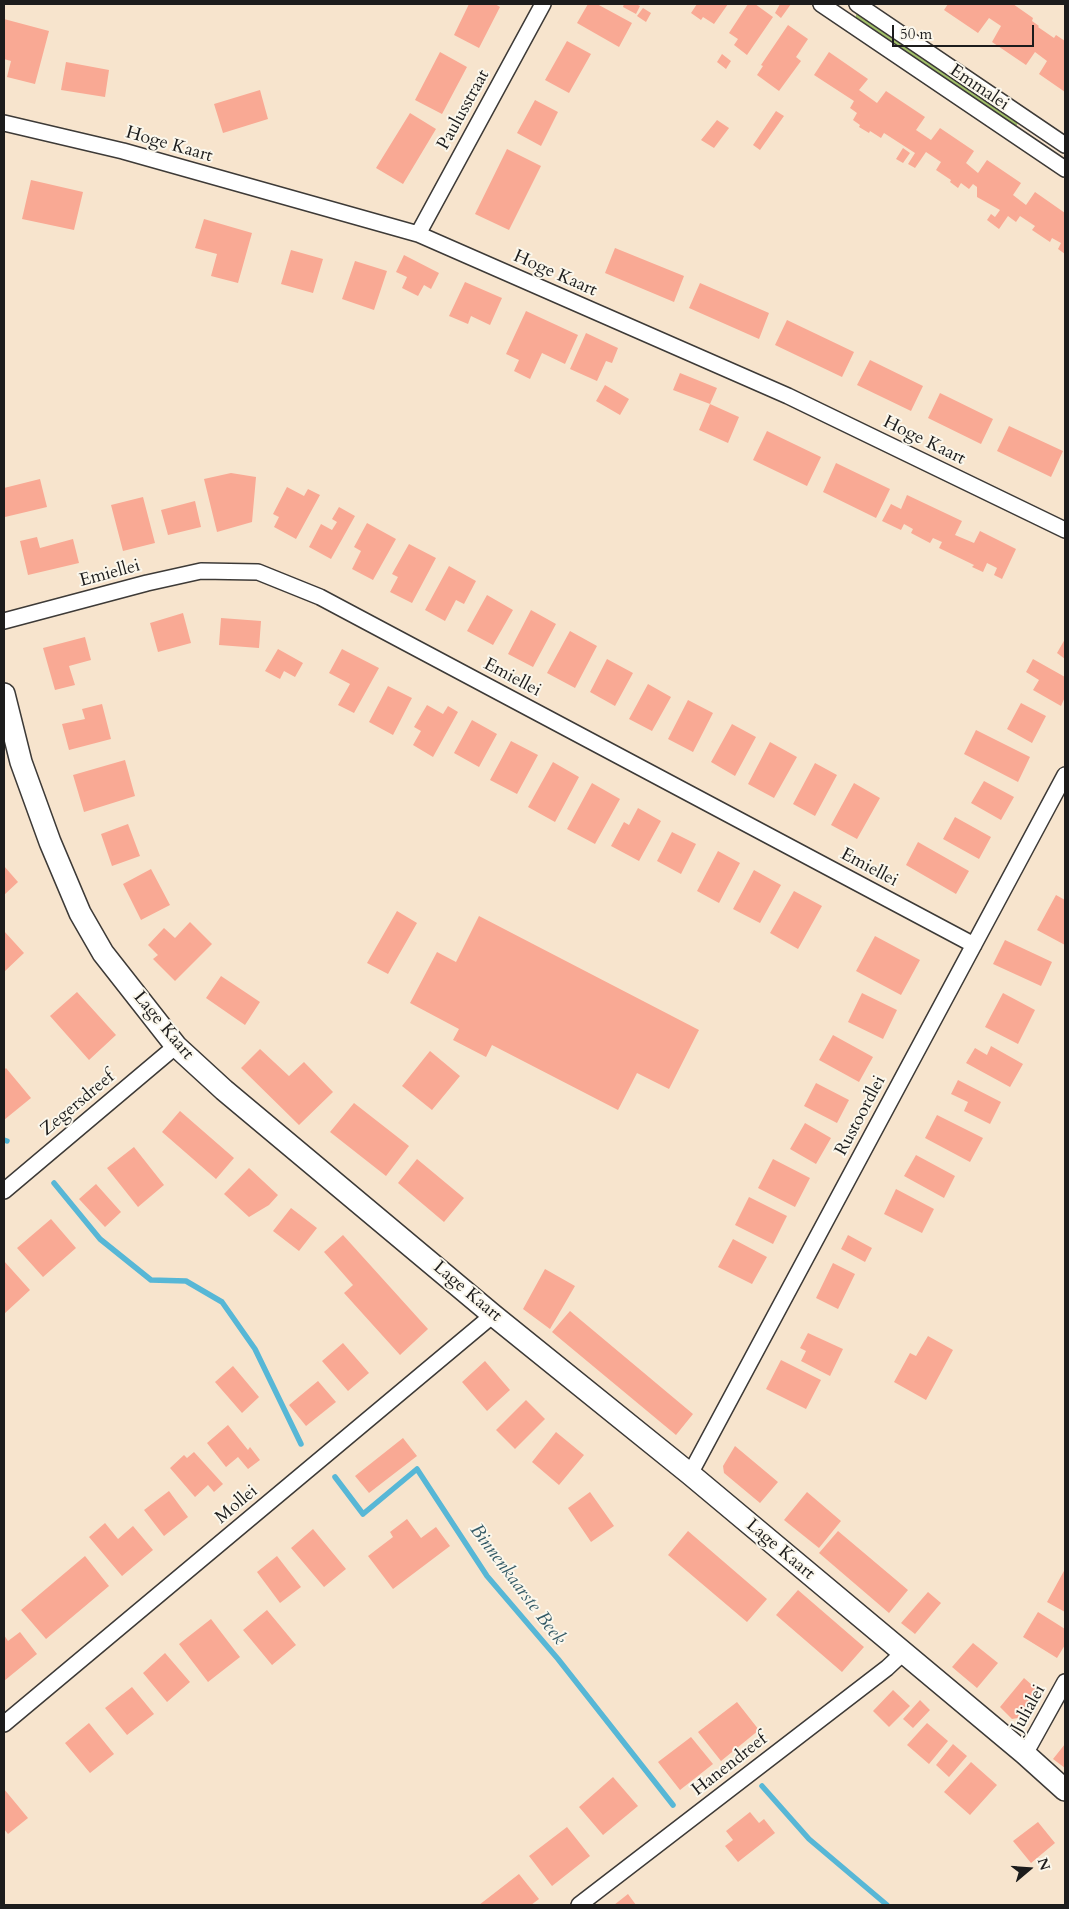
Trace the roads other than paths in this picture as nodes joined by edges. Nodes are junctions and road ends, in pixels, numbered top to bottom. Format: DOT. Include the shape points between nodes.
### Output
graph roads {
  1 [pos="543,4"];
  2 [pos="821,4"];
  3 [pos="857,4"];
  4 [pos="4,123"];
  5 [pos="1065,145"];
  6 [pos="1065,169"];
  7 [pos="418,234"];
  8 [pos="1065,530"];
  9 [pos="4,621"];
  10 [pos="4,694"];
  11 [pos="1065,775"];
  12 [pos="974,945"];
  13 [pos="176,1046"];
  14 [pos="4,1191"];
  15 [pos="494,1314"];
  16 [pos="690,1474"];
  17 [pos="903,1653"];
  18 [pos="1065,1682"];
  19 [pos="4,1724"];
  20 [pos="1025,1754"];
  21 [pos="1065,1790"];
  22 [pos="579,1905"];
  1 -- 7 [label="street, Paulusstraat"];
  2 -- 6 [label="street, Emmalei"];
  3 -- 5 [label="street, Emmalei"];
  4 -- 7 [label="street, Hoge Kaart" via="123,151"];
  7 -- 8 [label="street, Hoge Kaart" via="788,396"];
  9 -- 12 [label="street, Emiellei" via="200,571 258,572 320,597"];
  10 -- 13 [label="street, Lage Kaart" via="21,762 80,913 103,953"];
  11 -- 12 [label="street, Rustoordlei"];
  12 -- 16 [label="street, Rustoordlei"];
  13 -- 14 [label="street, Zegersdreef"];
  13 -- 15 [label="street, Lage Kaart" via="224,1090"];
  15 -- 16 [label="street, Lage Kaart"];
  15 -- 19 [label="street, Mollei"];
  16 -- 17 [label="street, Lage Kaart"];
  17 -- 20 [label="street, Lage Kaart"];
  17 -- 22 [label="street, Hanendreef"];
  18 -- 20 [label="street, Julialei"];
  20 -- 21 [label="street, Lage Kaart"];
}
